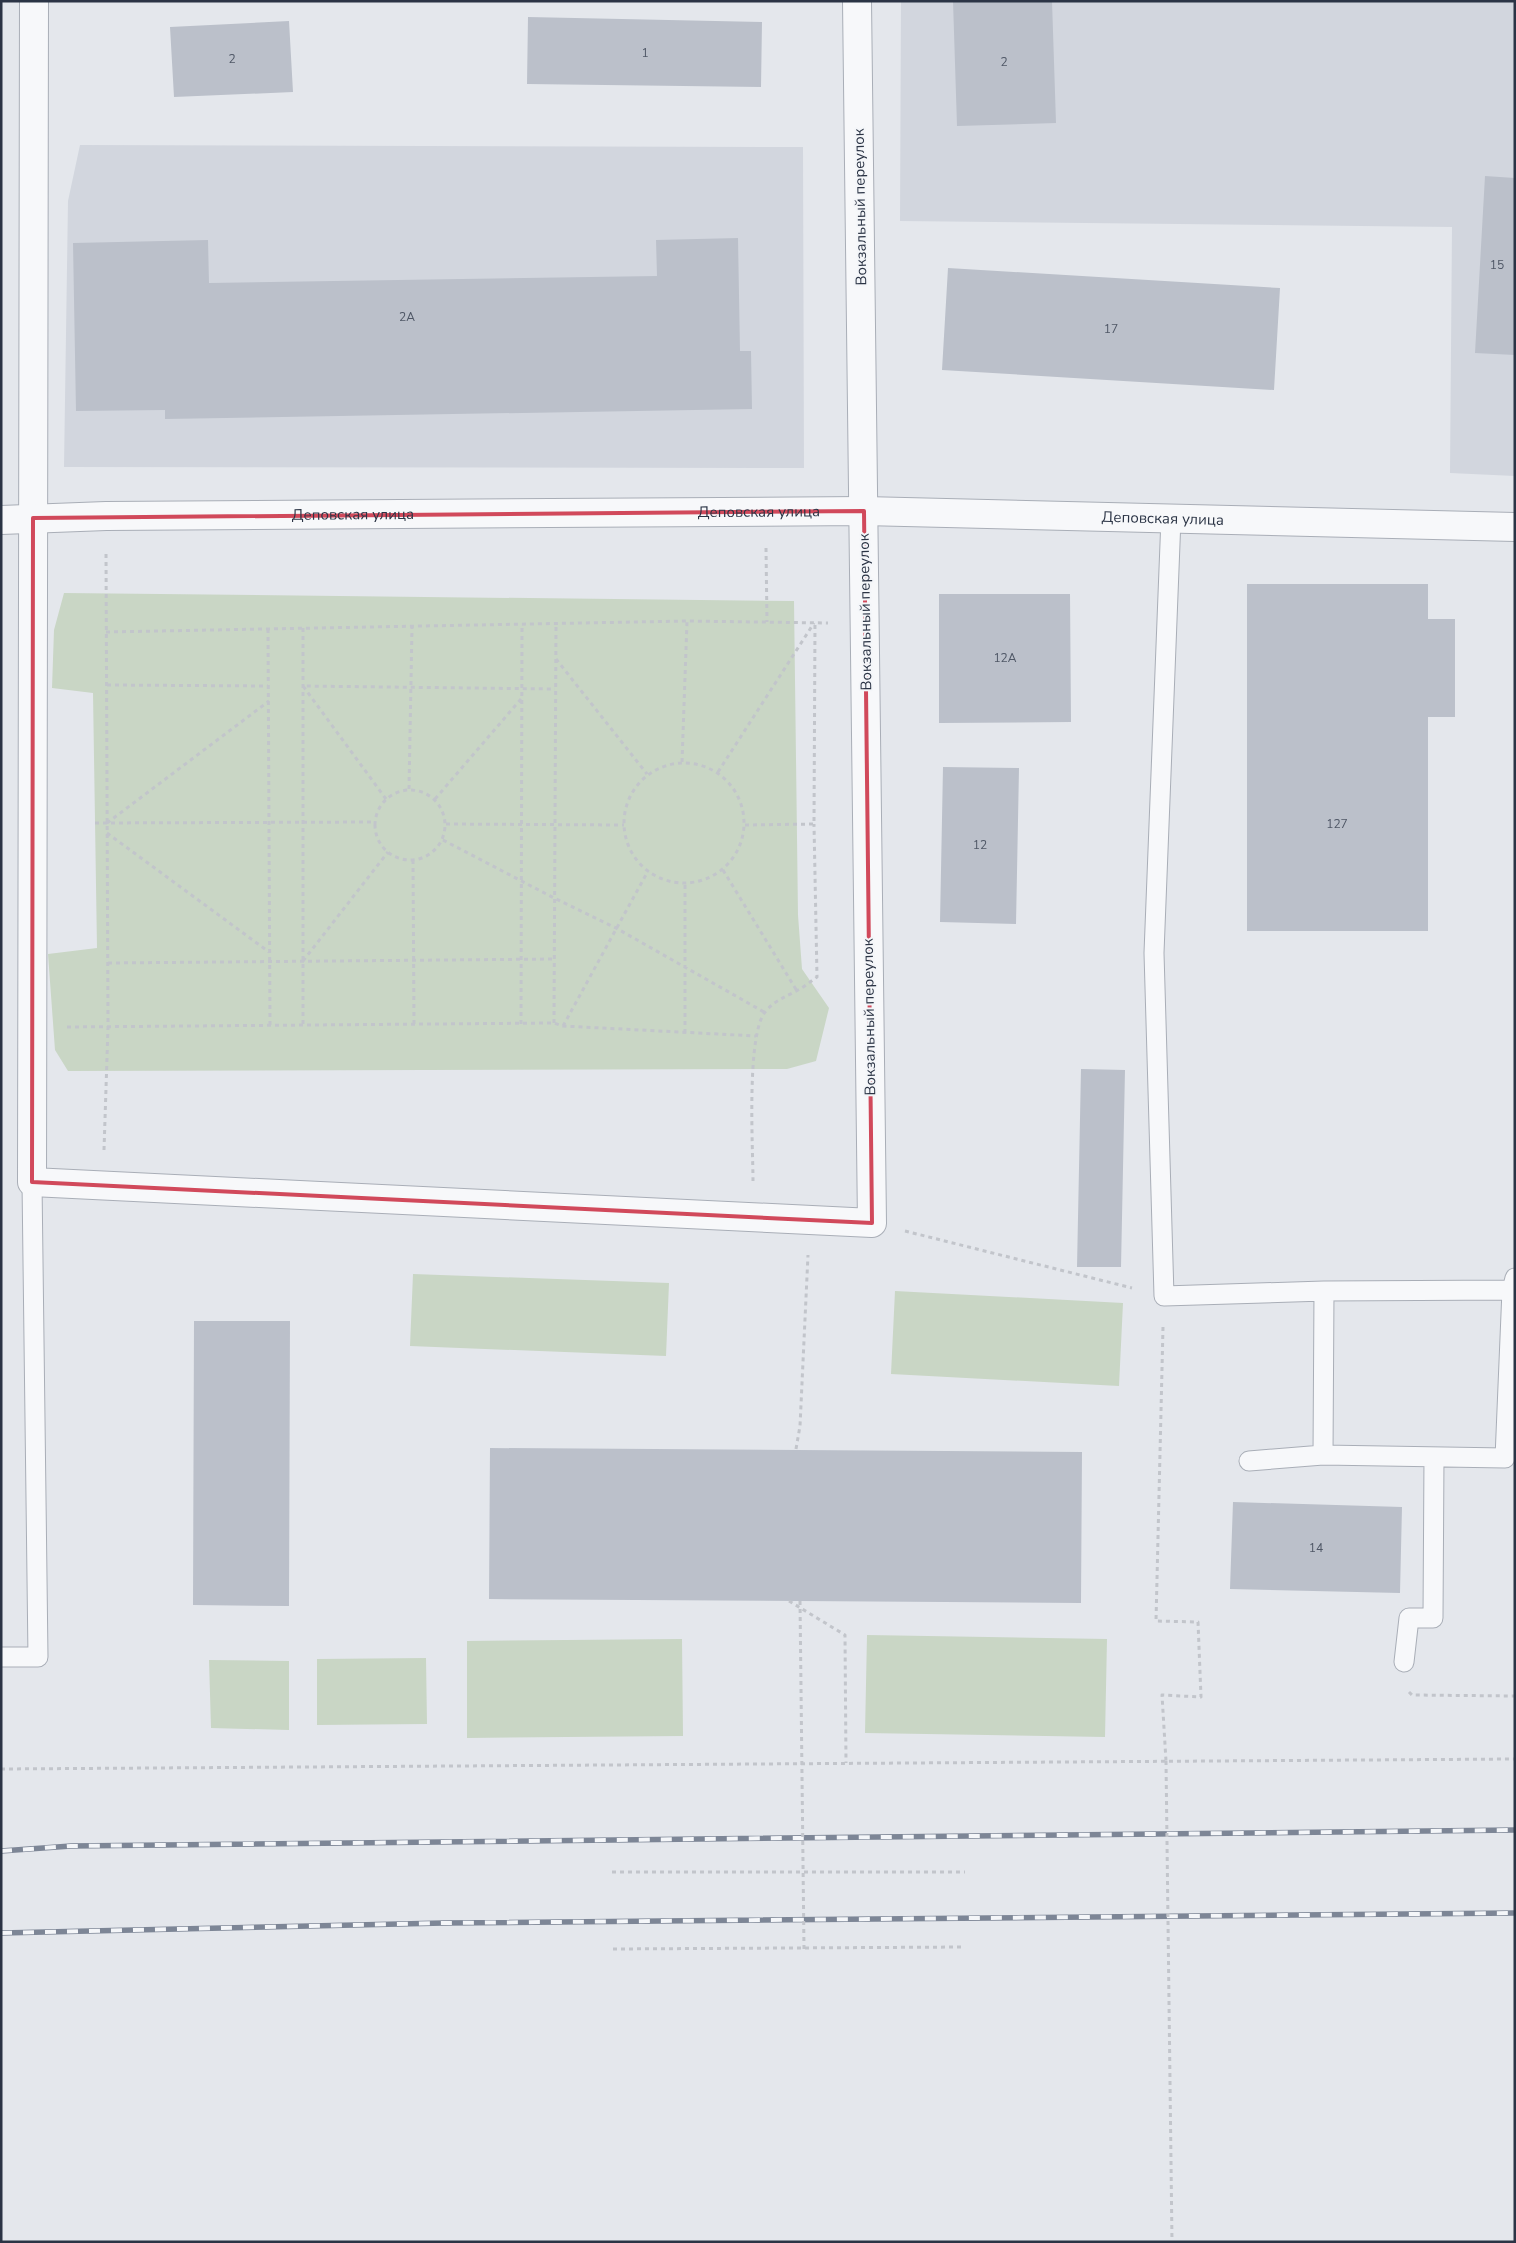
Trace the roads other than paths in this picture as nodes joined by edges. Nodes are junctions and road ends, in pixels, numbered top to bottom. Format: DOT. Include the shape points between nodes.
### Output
graph roads {
  1 [pos="34,1"];
  2 [pos="857,1"];
  3 [pos="864,511"];
  4 [pos="33,518"];
  5 [pos="1171,518"];
  6 [pos="1,520"];
  7 [pos="1515,526"];
  8 [pos="32,1182"];
  9 [pos="1514,1284"];
  10 [pos="1324,1291"];
  11 [pos="1324,1455"];
  12 [pos="1434,1457"];
  13 [pos="1249,1461"];
  14 [pos="1,1658"];
  15 [pos="1404,1662"];
  1 -- 4 [label="street"];
  2 -- 3 [label="street, Вокзальный переулок"];
  3 -- 4 [label="street, Деповская улица"];
  3 -- 5 [label="street, Деповская улица"];
  3 -- 8 [label="street, Вокзальный переулок" via="872,1222"];
  4 -- 6 [label="street, Деповская улица"];
  4 -- 8 [label="street"];
  5 -- 7 [label="street, Деповская улица"];
  5 -- 10 [label="lane" via="1154,954 1164,1296"];
  8 -- 14 [label="lane" via="38,1657"];
  9 -- 10 [label="lane"];
  9 -- 12 [label="lane" via="1505,1458"];
  10 -- 11 [label="lane"];
  11 -- 12 [label="lane"];
  11 -- 13 [label="lane"];
  12 -- 15 [label="lane" via="1433,1618 1409,1618"];
}
